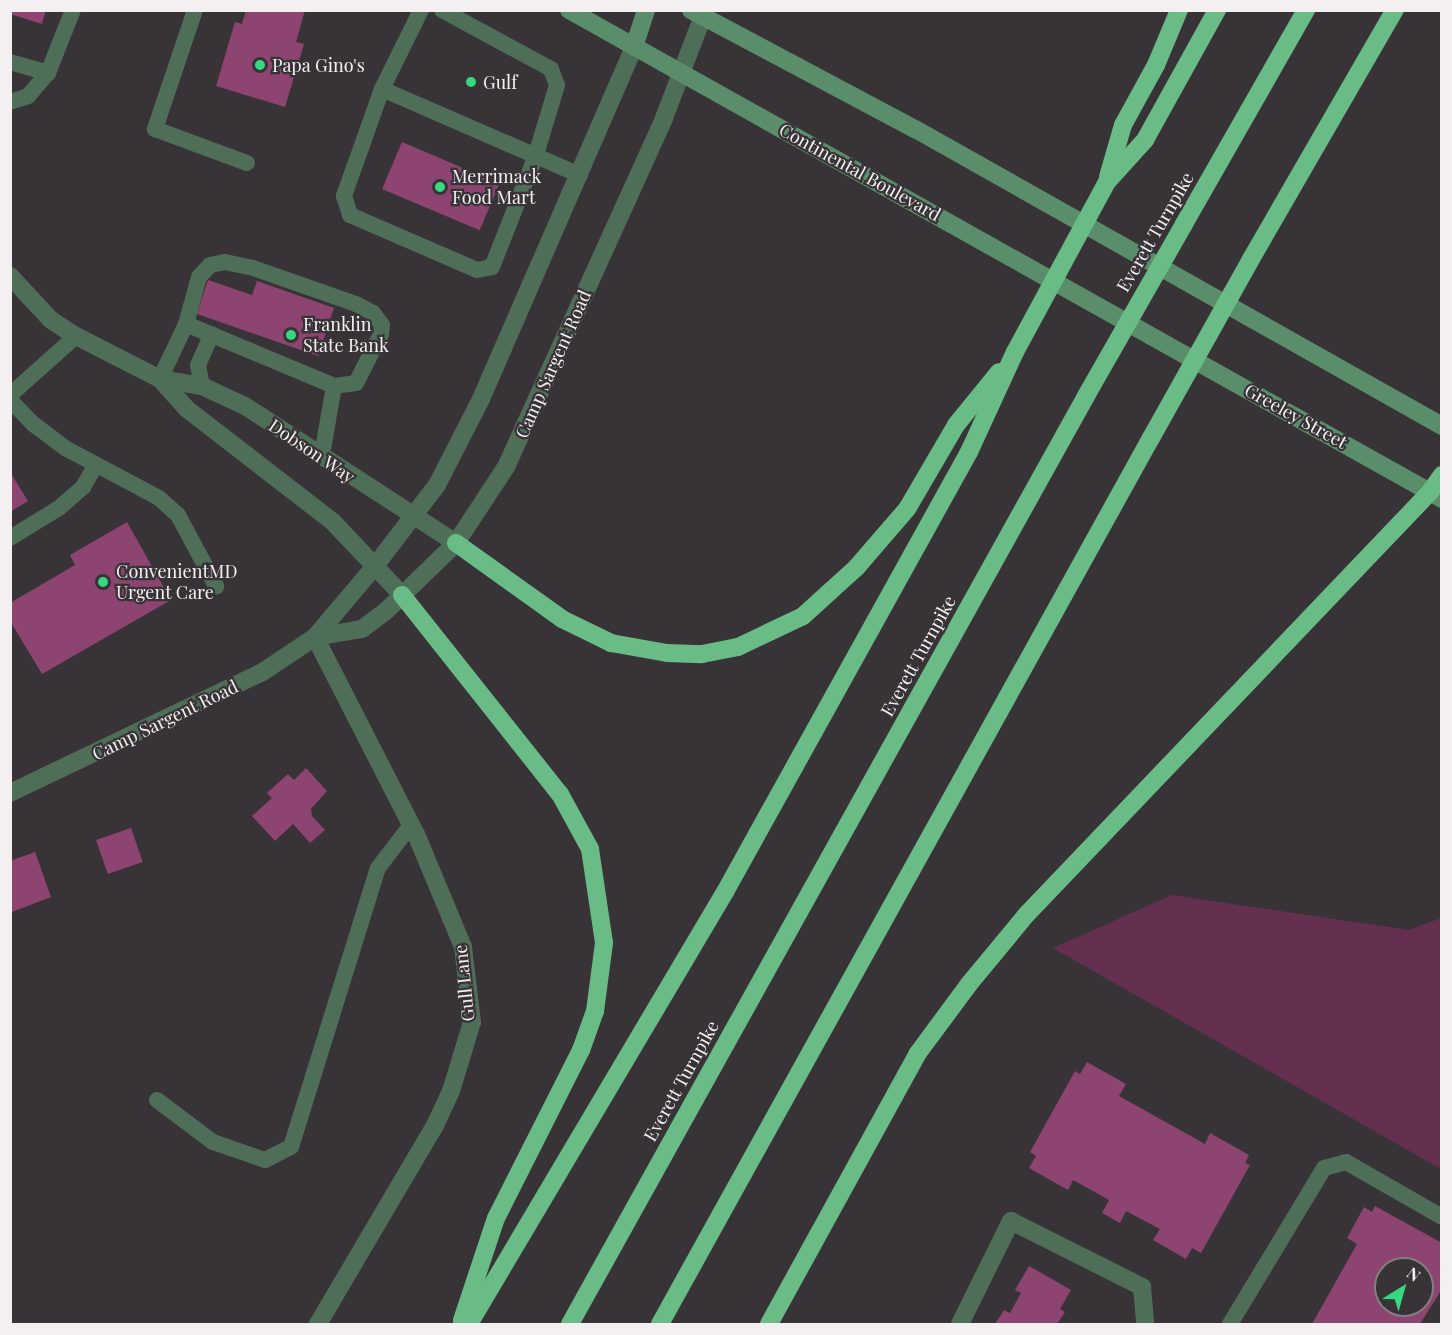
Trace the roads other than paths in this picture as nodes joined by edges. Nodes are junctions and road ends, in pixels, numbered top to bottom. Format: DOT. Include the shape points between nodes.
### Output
graph roads {
  1 [pos="74,10"];
  2 [pos="195,10"];
  3 [pos="422,10"];
  4 [pos="442,10"];
  5 [pos="569,10"];
  6 [pos="646,10"];
  7 [pos="1179,10"];
  8 [pos="1217,10"];
  9 [pos="1306,10"];
  10 [pos="1395,10"];
  11 [pos="700,12"];
  12 [pos="634,47"];
  13 [pos="10,62"];
  14 [pos="683,72"];
  15 [pos="48,73"];
  16 [pos="382,89"];
  17 [pos="10,102"];
  18 [pos="535,158"];
  19 [pos="248,163"];
  20 [pos="580,175"];
  21 [pos="1107,182"];
  22 [pos="10,276"];
  23 [pos="186,324"];
  24 [pos="212,334"];
  25 [pos="1150,334"];
  26 [pos="76,336"];
  27 [pos="1015,352"];
  28 [pos="160,379"];
  29 [pos="334,386"];
  30 [pos="202,387"];
  31 [pos="10,395"];
  32 [pos="10,400"];
  33 [pos="1442,426"];
  34 [pos="322,455"];
  35 [pos="96,466"];
  36 [pos="1442,475"];
  37 [pos="1436,495"];
  38 [pos="415,516"];
  39 [pos="10,538"];
  40 [pos="456,543"];
  41 [pos="375,566"];
  42 [pos="216,586"];
  43 [pos="402,595"];
  44 [pos="315,637"];
  45 [pos="10,793"];
  46 [pos="411,825"];
  47 [pos="157,1100"];
  48 [pos="1442,1217"];
  49 [pos="318,1324"];
  50 [pos="461,1324"];
  51 [pos="468,1324"];
  52 [pos="570,1324"];
  53 [pos="660,1324"];
  54 [pos="769,1324"];
  55 [pos="960,1324"];
  56 [pos="1145,1324"];
  57 [pos="1230,1324"];
  1 -- 15 [label="lane"];
  2 -- 19 [label="lane" via="155,129"];
  3 -- 16 [label="lane"];
  4 -- 18 [label="lane" via="551,69 557,85"];
  5 -- 12 [label="main road, Continental Boulevard"];
  6 -- 12 [label="main road"];
  7 -- 21 [label="highway" via="1156,64 1123,124"];
  8 -- 21 [label="highway" via="1145,140"];
  9 -- 52 [label="highway, Everett Turnpike, bridge" via="1086,396"];
  10 -- 53 [label="highway, bridge" via="1251,259"];
  11 -- 14 [label="street, Camp Sargent Road"];
  11 -- 33 [label="main road"];
  12 -- 14 [label="main road, Continental Boulevard"];
  12 -- 20 [label="street, Camp Sargent Road"];
  13 -- 15 [label="lane"];
  14 -- 25 [label="main road, Continental Boulevard"];
  14 -- 40 [label="street, Camp Sargent Road" via="506,467"];
  15 -- 17 [label="lane" via="28,96"];
  16 -- 18 [label="lane"];
  16 -- 18 [label="lane" via="344,196 350,215 477,270 492,267"];
  18 -- 20 [label="lane"];
  20 -- 38 [label="street, Camp Sargent Road" via="481,399 437,485"];
  21 -- 27 [label="highway, bridge"];
  22 -- 26 [label="street, Dobson Way" via="51,320"];
  23 -- 24 [label="lane"];
  23 -- 28 [label="lane"];
  23 -- 29 [label="lane" via="200,277 210,265 225,262 356,304 373,313 382,326 381,334 357,383"];
  24 -- 29 [label="lane"];
  24 -- 30 [label="lane" via="198,365"];
  25 -- 37 [label="main road, Greeley Street"];
  26 -- 28 [label="street, Dobson Way"];
  26 -- 31 [label="lane"];
  27 -- 40 [label="highway" via="956,425 907,509 856,568 803,616 738,647 702,654 666,653 611,642 562,619"];
  27 -- 51 [label="highway" via="969,452 731,881"];
  28 -- 30 [label="street, Dobson Way"];
  28 -- 41 [label="street, Dobson Way" via="187,409 333,522"];
  29 -- 34 [label="lane"];
  30 -- 34 [label="street, Dobson Way" via="245,406"];
  32 -- 35 [label="lane" via="32,423"];
  34 -- 38 [label="street, Dobson Way"];
  35 -- 39 [label="lane" via="83,487 59,508"];
  35 -- 42 [label="lane" via="159,498 177,515"];
  36 -- 37 [label="highway"];
  37 -- 54 [label="highway" via="1027,914 969,984 918,1053"];
  38 -- 40 [label="street, Dobson Way"];
  38 -- 41 [label="street, Camp Sargent Road"];
  40 -- 43 [label="street, Camp Sargent Road"];
  41 -- 43 [label="street, Dobson Way"];
  41 -- 44 [label="street, Camp Sargent Road"];
  43 -- 44 [label="street, Camp Sargent Road" via="362,629"];
  43 -- 50 [label="highway" via="560,794 590,849 604,943 595,1011 581,1050 496,1218"];
  44 -- 45 [label="street, Camp Sargent Road" via="211,699"];
  44 -- 46 [label="street, Gull Lane"];
  46 -- 47 [label="lane" via="378,868 291,1147 265,1160 244,1153 213,1142"];
  46 -- 49 [label="street, Gull Lane" via="463,947 472,1022 451,1091 434,1127"];
  48 -- 57 [label="lane" via="1346,1162 1324,1168"];
  55 -- 56 [label="street" via="1011,1221 1142,1287"];
}
